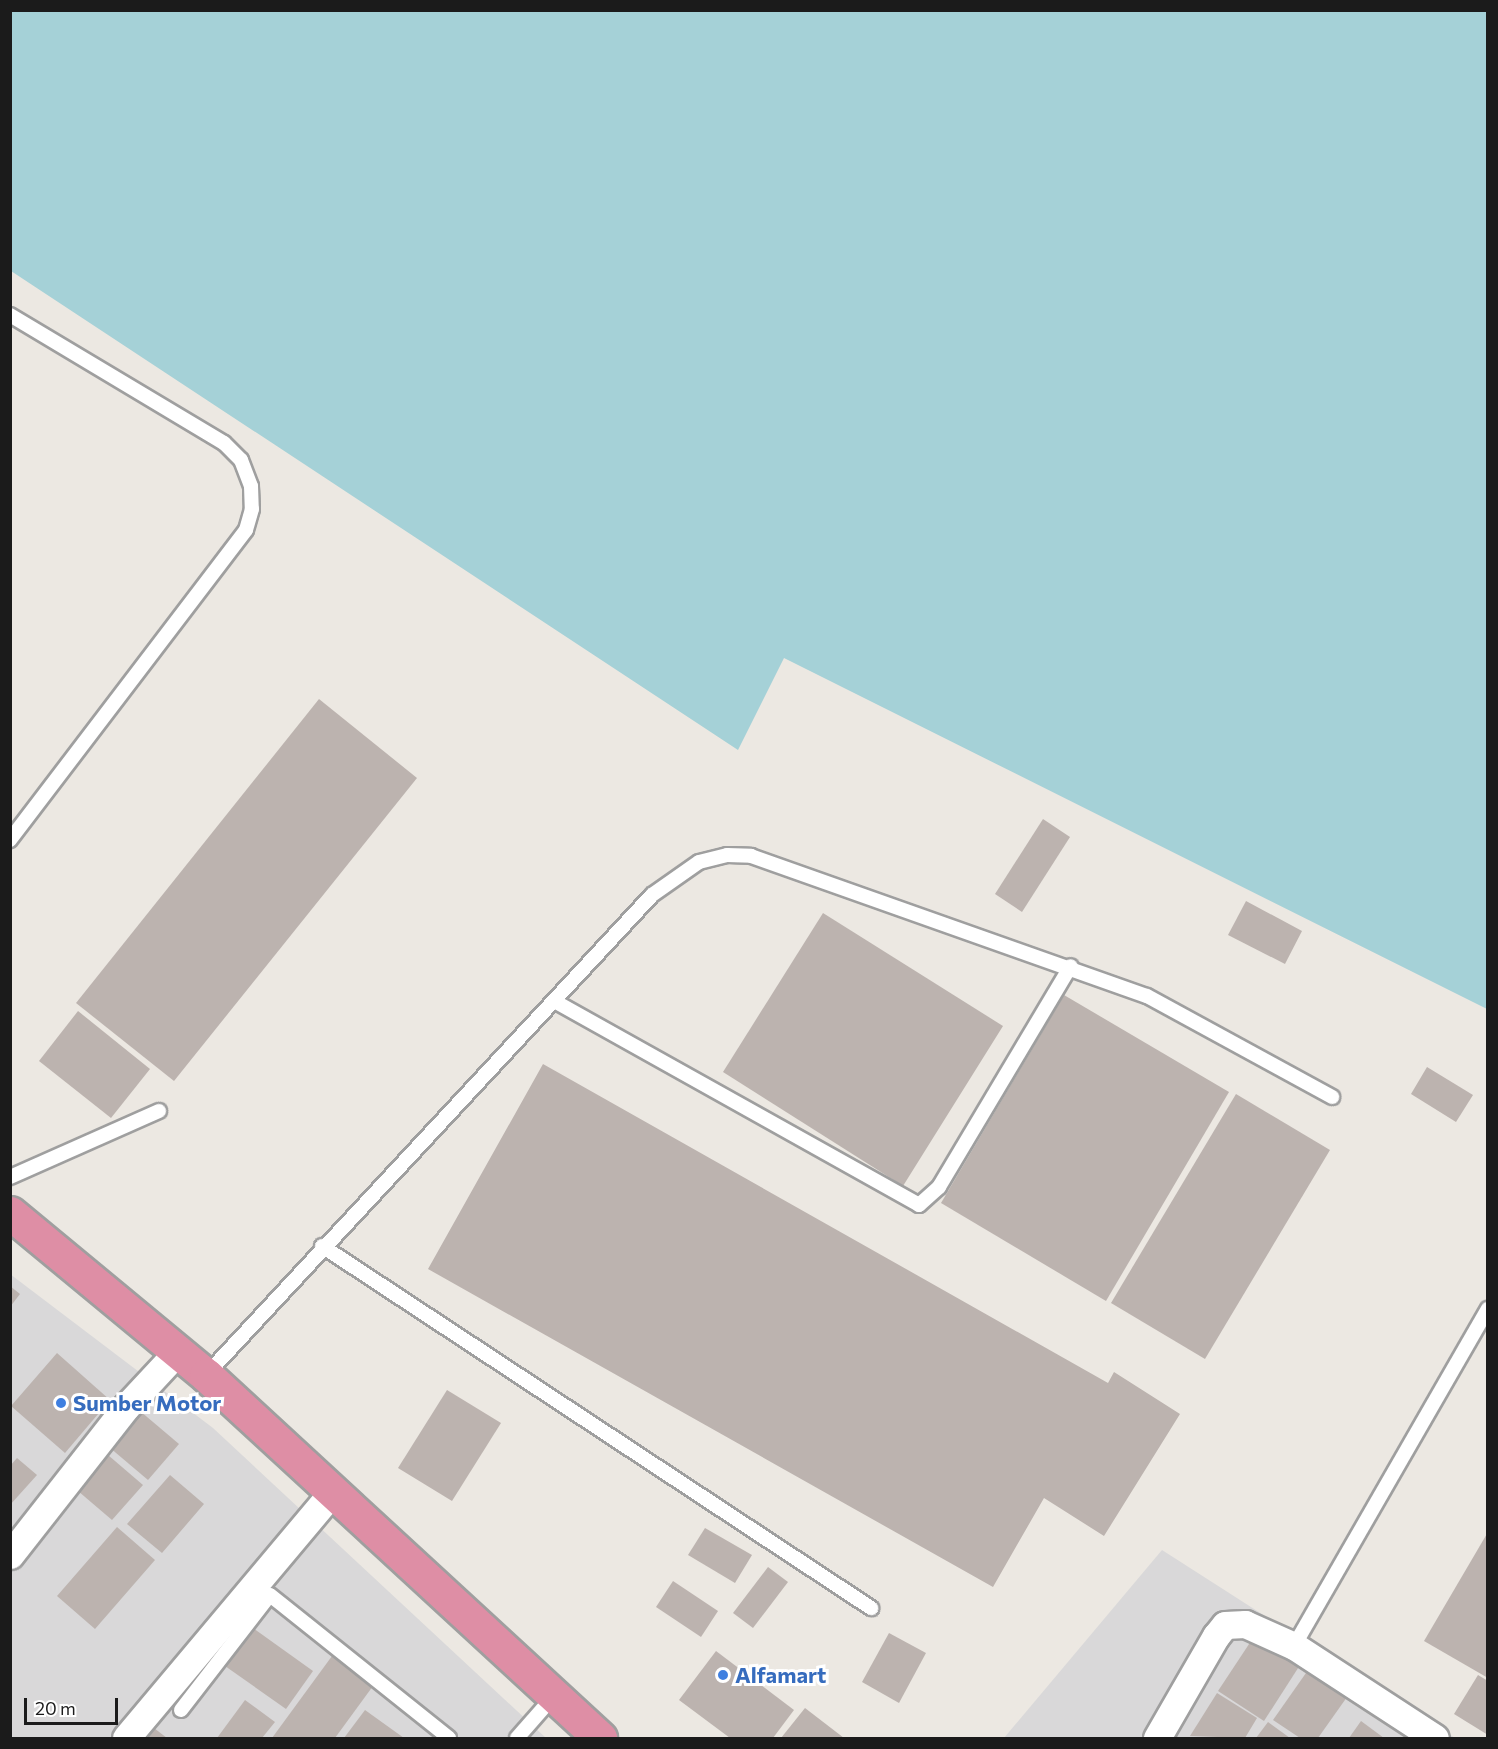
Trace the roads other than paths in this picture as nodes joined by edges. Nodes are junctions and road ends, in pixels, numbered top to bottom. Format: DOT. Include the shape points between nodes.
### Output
graph roads {
  1 [pos="10,315"];
  2 [pos="10,840"];
  3 [pos="1071,966"];
  4 [pos="556,1002"];
  5 [pos="1332,1097"];
  6 [pos="159,1111"];
  7 [pos="10,1177"];
  8 [pos="10,1213"];
  9 [pos="322,1246"];
  10 [pos="1488,1309"];
  11 [pos="178,1351"];
  12 [pos="206,1375"];
  13 [pos="331,1494"];
  14 [pos="10,1555"];
  15 [pos="871,1608"];
  16 [pos="1294,1647"];
  17 [pos="554,1696"];
  18 [pos="181,1710"];
  19 [pos="1160,1737"];
  20 [pos="126,1738"];
  21 [pos="449,1738"];
  22 [pos="517,1738"];
  23 [pos="600,1738"];
  24 [pos="1435,1738"];
  1 -- 2 [label="lane" via="224,443 241,460 251,486 252,509 246,530"];
  3 -- 4 [label="lane" via="751,856 727,855 699,861 652,895"];
  3 -- 4 [label="lane" via="939,1187 919,1205"];
  3 -- 5 [label="lane" via="1190,1017"];
  4 -- 9 [label="lane"];
  6 -- 7 [label="lane"];
  8 -- 11 [label="highway"];
  9 -- 12 [label="lane"];
  9 -- 15 [label="lane"];
  10 -- 16 [label="lane"];
  11 -- 12 [label="highway"];
  11 -- 14 [label="street" via="126,1407"];
  12 -- 13 [label="highway"];
  13 -- 17 [label="highway"];
  13 -- 20 [label="street"];
  16 -- 19 [label="street" via="1245,1624 1226,1625"];
  16 -- 24 [label="street"];
  17 -- 22 [label="lane"];
  17 -- 23 [label="highway"];
  18 -- 21 [label="lane" via="270,1595"];
}
